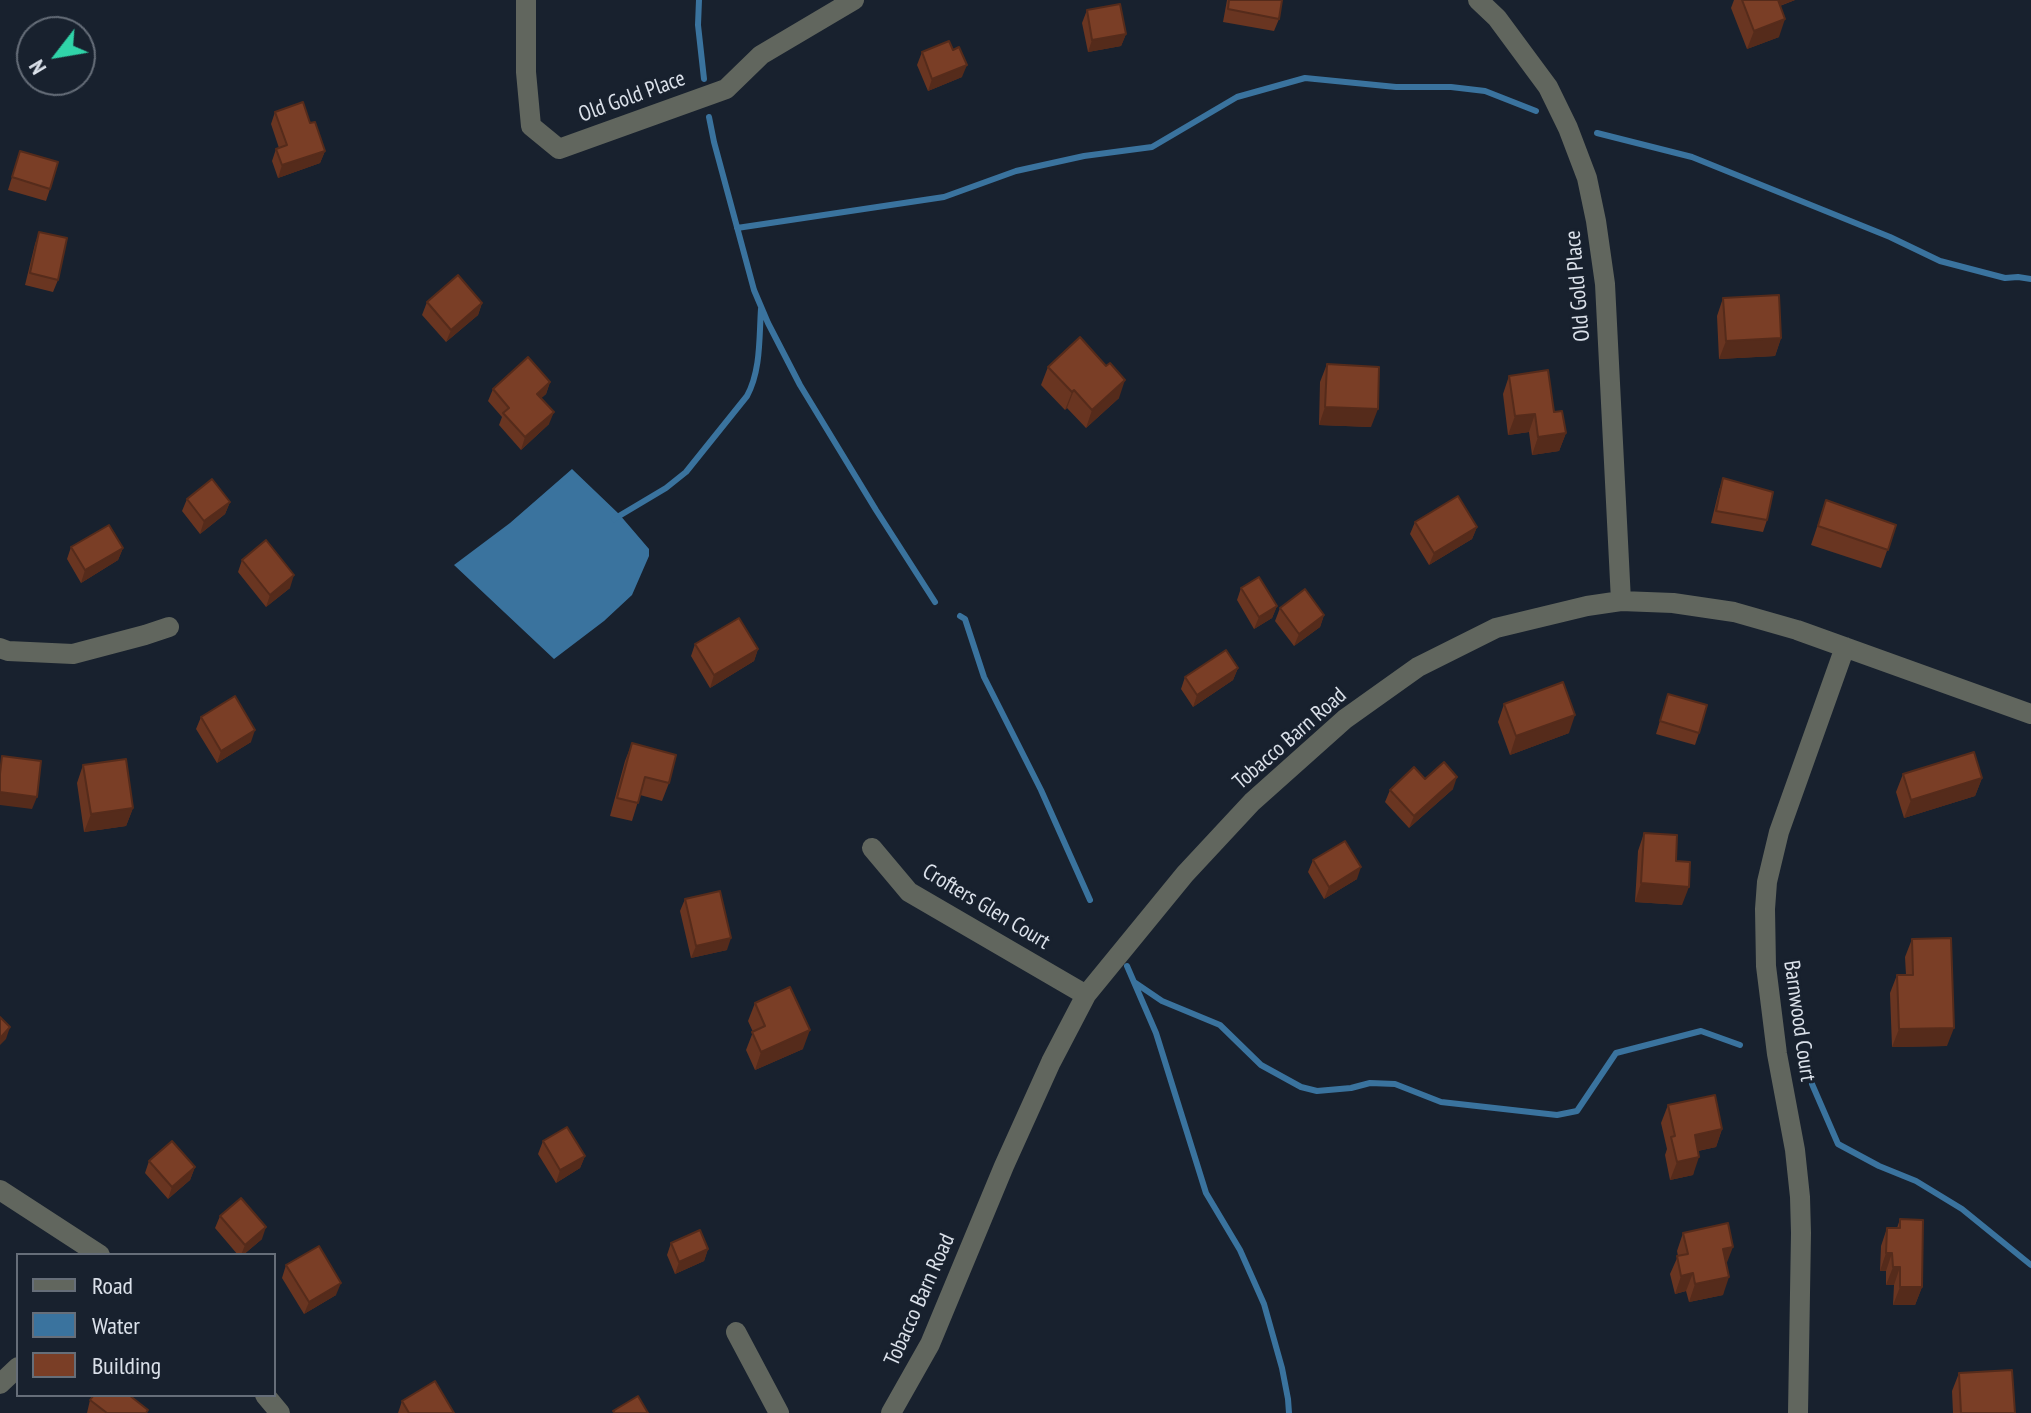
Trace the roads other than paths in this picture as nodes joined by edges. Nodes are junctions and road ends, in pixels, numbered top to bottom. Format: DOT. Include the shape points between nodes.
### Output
graph roads {
  1 [pos="526,0"];
  2 [pos="854,0"];
  3 [pos="1478,0"];
  4 [pos="1621,601"];
  5 [pos="169,627"];
  6 [pos="1845,647"];
  7 [pos="0,648"];
  8 [pos="2031,714"];
  9 [pos="872,848"];
  10 [pos="1086,995"];
  11 [pos="0,1190"];
  12 [pos="95,1253"];
  13 [pos="736,1332"];
  14 [pos="16,1369"];
  15 [pos="0,1384"];
  16 [pos="267,1397"];
  17 [pos="280,1413"];
  18 [pos="779,1413"];
  19 [pos="891,1413"];
  20 [pos="1798,1413"];
  1 -- 2 [label="street, Old Gold Place" via="531,126 559,149 726,89 761,55"];
  3 -- 4 [label="street, Old Gold Place" via="1548,87 1587,178 1605,284"];
  4 -- 6 [label="street, Tobacco Barn Road" via="1734,612"];
  4 -- 10 [label="street, Tobacco Barn Road" via="1496,628 1418,667 1345,719 1252,802"];
  5 -- 7 [label="street" via="73,654"];
  6 -- 8 [label="street, Tobacco Barn Road"];
  6 -- 20 [label="street, Barnwood Court" via="1779,832 1765,909 1766,966 1800,1197"];
  9 -- 10 [label="street, Crofters Glen Court" via="909,892"];
  10 -- 19 [label="street, Tobacco Barn Road" via="1004,1166 930,1344"];
  11 -- 12 [label="street"];
  13 -- 18 [label="street"];
  14 -- 15 [label="street"];
  16 -- 17 [label="street"];
}
